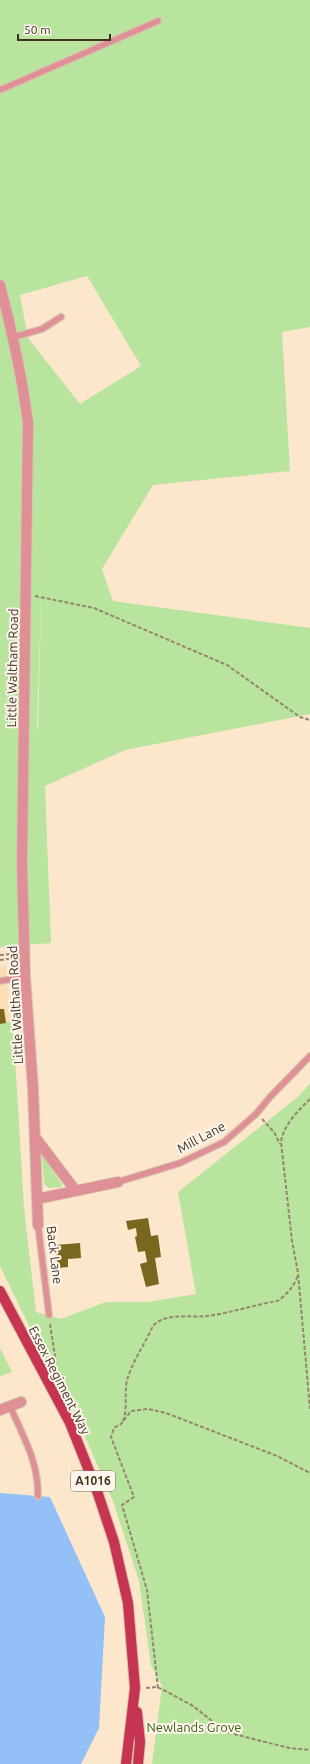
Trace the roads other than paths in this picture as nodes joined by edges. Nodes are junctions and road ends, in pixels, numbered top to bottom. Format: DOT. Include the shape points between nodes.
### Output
graph roads {
  1 [pos="158,21"];
  2 [pos="0,90"];
  3 [pos="0,285"];
  4 [pos="60,317"];
  5 [pos="14,337"];
  6 [pos="25,977"];
  7 [pos="0,981"];
  8 [pos="310,1056"];
  9 [pos="35,1136"];
  10 [pos="118,1182"];
  11 [pos="75,1190"];
  12 [pos="37,1199"];
  13 [pos="38,1225"];
  14 [pos="0,1291"];
  15 [pos="49,1314"];
  16 [pos="21,1402"];
  17 [pos="10,1406"];
  18 [pos="0,1410"];
  19 [pos="38,1496"];
  20 [pos="135,1688"];
  21 [pos="126,1764"];
  22 [pos="138,1764"];
  1 -- 2 [label="lane"];
  3 -- 5 [label="street, Little Waltham Road"];
  4 -- 5 [label="lane" via="42,329"];
  5 -- 6 [label="street, Little Waltham Road" via="28,423 22,863"];
  6 -- 7 [label="lane"];
  6 -- 9 [label="street, Little Waltham Road"];
  8 -- 10 [label="lane, Mill Lane" via="256,1114 224,1142 195,1157"];
  9 -- 11 [label="street"];
  9 -- 12 [label="street, Little Waltham Road"];
  10 -- 11 [label="street, Mill Lane"];
  11 -- 12 [label="street, Mill Lane"];
  12 -- 13 [label="street, Back Lane"];
  13 -- 15 [label="lane, Back Lane"];
  14 -- 20 [label="main road, Essex Regiment Way / A1016" via="70,1423 97,1491 114,1542 128,1603"];
  16 -- 17 [label="street"];
  17 -- 18 [label="street"];
  17 -- 19 [label="lane" via="35,1462"];
  20 -- 21 [label="main road, Essex Regiment Way / A1016"];
  20 -- 22 [label="main road" via="140,1742"];
}
